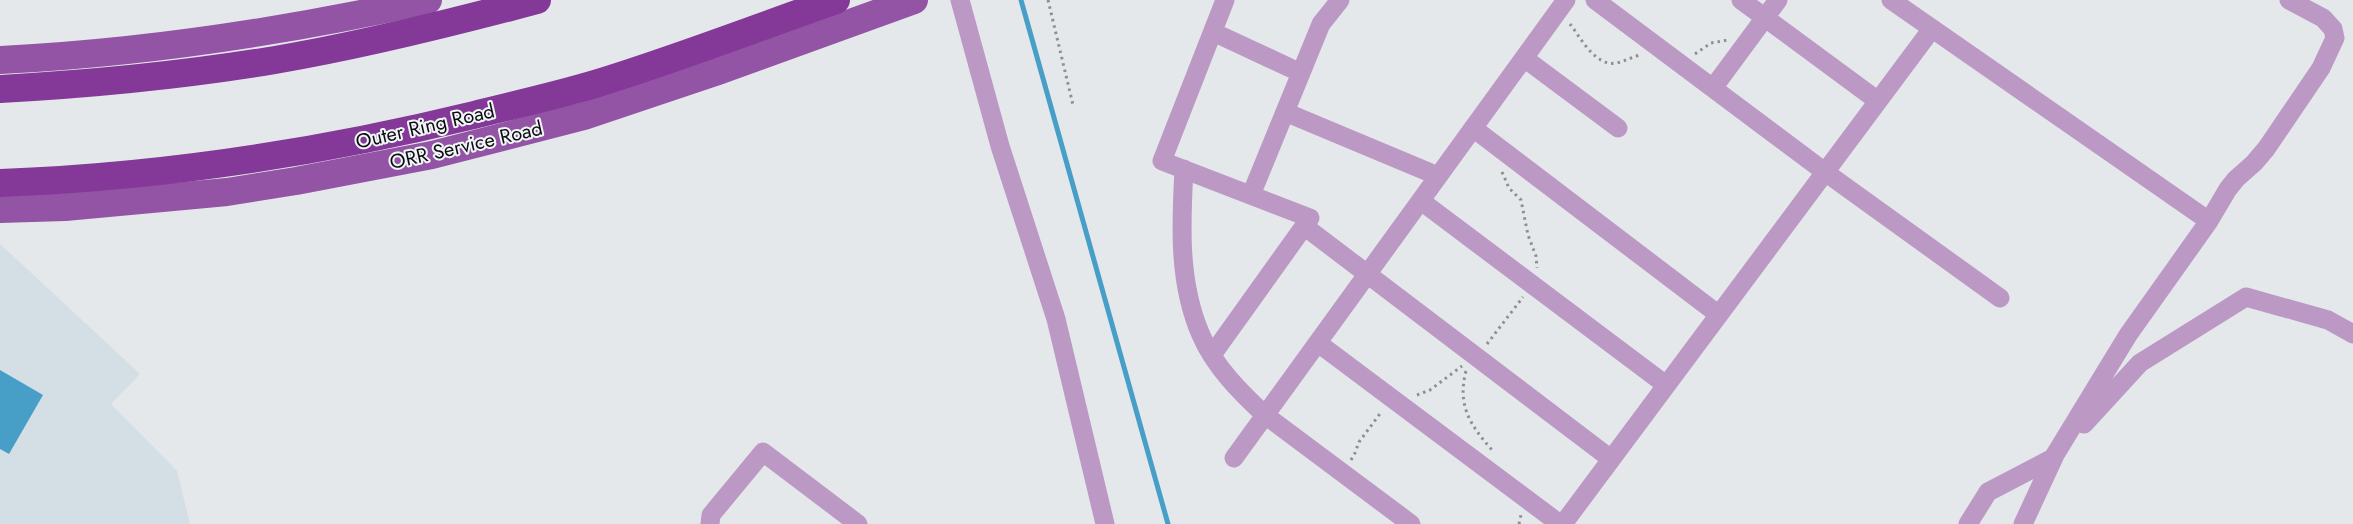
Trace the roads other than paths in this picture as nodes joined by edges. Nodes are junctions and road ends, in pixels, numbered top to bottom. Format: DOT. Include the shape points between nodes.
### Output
graph roads {
  1 [pos="428,0"];
  2 [pos="537,0"];
  3 [pos="836,0"];
  4 [pos="914,0"];
  5 [pos="960,0"];
  6 [pos="1225,0"];
  7 [pos="1340,0"];
  8 [pos="1595,0"];
  9 [pos="1741,0"];
  10 [pos="1778,0"];
  11 [pos="1891,0"];
  12 [pos="2289,0"];
  13 [pos="1562,5"];
  14 [pos="1765,18"];
  15 [pos="1931,30"];
  16 [pos="1213,32"];
  17 [pos="1524,58"];
  18 [pos="0,60"];
  19 [pos="1301,73"];
  20 [pos="1713,88"];
  21 [pos="0,89"];
  22 [pos="1878,101"];
  23 [pos="1285,112"];
  24 [pos="1473,128"];
  25 [pos="1618,128"];
  26 [pos="1184,169"];
  27 [pos="1825,172"];
  28 [pos="1438,176"];
  29 [pos="0,184"];
  30 [pos="1251,195"];
  31 [pos="1421,200"];
  32 [pos="0,209"];
  33 [pos="2209,221"];
  34 [pos="1304,226"];
  35 [pos="1368,273"];
  36 [pos="2000,298"];
  37 [pos="1719,315"];
  38 [pos="2353,334"];
  39 [pos="1318,343"];
  40 [pos="1212,355"];
  41 [pos="1666,385"];
  42 [pos="1265,415"];
  43 [pos="1234,458"];
  44 [pos="2053,458"];
  45 [pos="1612,459"];
  46 [pos="710,524"];
  47 [pos="858,524"];
  48 [pos="1105,524"];
  49 [pos="1412,524"];
  50 [pos="1562,524"];
  51 [pos="1968,524"];
  52 [pos="2023,524"];
  1 -- 18 [label="main road" via="231,37 131,50"];
  2 -- 21 [label="highway" via="276,59 172,75"];
  3 -- 29 [label="highway, Outer Ring Road" via="593,84 355,142 256,160 83,179"];
  4 -- 32 [label="main road, ORR Service Road" via="584,116 432,155 227,192 65,207"];
  5 -- 48 [label="street" via="1000,146 1056,319"];
  6 -- 16 [label="street"];
  7 -- 19 [label="street" via="1321,24"];
  8 -- 20 [label="street"];
  9 -- 14 [label="street"];
  10 -- 14 [label="street"];
  11 -- 15 [label="street"];
  12 -- 33 [label="street" via="2323,18 2333,29 2335,38 2330,51 2266,149 2236,178"];
  13 -- 17 [label="street"];
  14 -- 20 [label="street"];
  14 -- 22 [label="street"];
  15 -- 22 [label="street"];
  15 -- 33 [label="street"];
  16 -- 19 [label="street"];
  16 -- 26 [label="street" via="1162,161"];
  17 -- 24 [label="street"];
  17 -- 25 [label="street"];
  19 -- 23 [label="street"];
  20 -- 27 [label="street"];
  22 -- 27 [label="street"];
  23 -- 28 [label="street"];
  23 -- 30 [label="street"];
  24 -- 28 [label="street"];
  24 -- 37 [label="street"];
  26 -- 30 [label="street"];
  26 -- 40 [label="street" via="1181,236 1187,284 1201,335"];
  27 -- 36 [label="street"];
  27 -- 37 [label="street"];
  28 -- 31 [label="street"];
  30 -- 34 [label="street" via="1310,218"];
  31 -- 35 [label="street"];
  31 -- 41 [label="street"];
  33 -- 44 [label="street" via="2128,336"];
  34 -- 35 [label="street"];
  34 -- 40 [label="street"];
  35 -- 39 [label="street"];
  35 -- 45 [label="street" via="1472,358"];
  37 -- 41 [label="street"];
  38 -- 44 [label="street" via="2328,320 2246,297 2140,363"];
  39 -- 42 [label="street"];
  39 -- 50 [label="street"];
  40 -- 42 [label="street" via="1243,394"];
  41 -- 45 [label="street"];
  42 -- 43 [label="street"];
  42 -- 49 [label="street"];
  44 -- 51 [label="street" via="1988,492"];
  44 -- 52 [label="street"];
  45 -- 50 [label="street"];
  46 -- 47 [label="street" via="711,515 763,452"];
}
